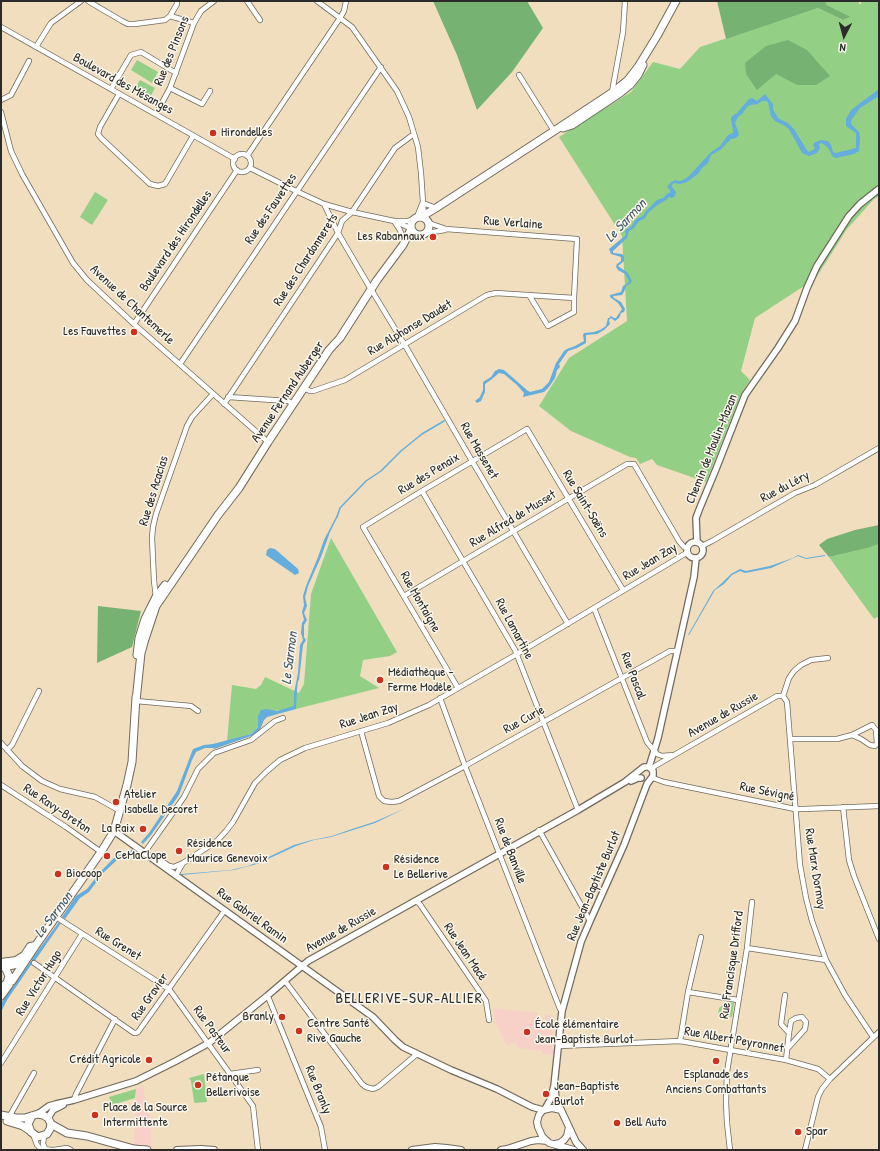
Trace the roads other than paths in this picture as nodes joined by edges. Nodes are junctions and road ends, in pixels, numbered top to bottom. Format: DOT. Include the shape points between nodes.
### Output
graph roads {
  1 [pos="81,1"];
  2 [pos="88,1"];
  3 [pos="177,1"];
  4 [pos="214,1"];
  5 [pos="247,1"];
  6 [pos="317,1"];
  7 [pos="346,1"];
  8 [pos="625,1"];
  9 [pos="676,1"];
  10 [pos="170,16"];
  11 [pos="340,18"];
  12 [pos="260,20"];
  13 [pos="194,23"];
  14 [pos="1,27"];
  15 [pos="657,36"];
  16 [pos="36,47"];
  17 [pos="29,61"];
  18 [pos="381,67"];
  19 [pos="176,72"];
  20 [pos="519,75"];
  21 [pos="170,88"];
  22 [pos="111,90"];
  23 [pos="210,91"];
  24 [pos="613,92"];
  25 [pos="120,94"];
  26 [pos="1,100"];
  27 [pos="1,112"];
  28 [pos="156,114"];
  29 [pos="588,114"];
  30 [pos="554,131"];
  31 [pos="414,134"];
  32 [pos="193,136"];
  33 [pos="246,156"];
  34 [pos="235,159"];
  35 [pos="250,168"];
  36 [pos="237,170"];
  37 [pos="879,189"];
  38 [pos="296,191"];
  39 [pos="423,203"];
  40 [pos="324,204"];
  41 [pos="436,208"];
  42 [pos="352,212"];
  43 [pos="421,218"];
  44 [pos="394,221"];
  45 [pos="411,229"];
  46 [pos="446,229"];
  47 [pos="338,233"];
  48 [pos="427,233"];
  49 [pos="417,234"];
  50 [pos="403,245"];
  51 [pos="371,290"];
  52 [pos="529,295"];
  53 [pos="574,298"];
  54 [pos="134,324"];
  55 [pos="404,344"];
  56 [pos="180,364"];
  57 [pos="304,388"];
  58 [pos="213,394"];
  59 [pos="228,397"];
  60 [pos="224,404"];
  61 [pos="294,404"];
  62 [pos="527,429"];
  63 [pos="268,442"];
  64 [pos="879,448"];
  65 [pos="472,461"];
  66 [pos="422,491"];
  67 [pos="569,498"];
  68 [pos="363,527"];
  69 [pos="513,531"];
  70 [pos="699,544"];
  71 [pos="688,550"];
  72 [pos="193,552"];
  73 [pos="696,558"];
  74 [pos="463,561"];
  75 [pos="154,581"];
  76 [pos="165,585"];
  77 [pos="624,590"];
  78 [pos="404,596"];
  79 [pos="156,597"];
  80 [pos="156,606"];
  81 [pos="594,608"];
  82 [pos="568,624"];
  83 [pos="678,652"];
  84 [pos="517,654"];
  85 [pos="828,658"];
  86 [pos="622,677"];
  87 [pos="458,688"];
  88 [pos="39,691"];
  89 [pos="783,696"];
  90 [pos="440,698"];
  91 [pos="136,701"];
  92 [pos="198,711"];
  93 [pos="284,718"];
  94 [pos="543,722"];
  95 [pos="361,731"];
  96 [pos="852,735"];
  97 [pos="790,739"];
  98 [pos="1,743"];
  99 [pos="7,750"];
  100 [pos="654,751"];
  101 [pos="674,755"];
  102 [pos="465,766"];
  103 [pos="651,768"];
  104 [pos="640,771"];
  105 [pos="642,779"];
  106 [pos="651,779"];
  107 [pos="625,782"];
  108 [pos="1,785"];
  109 [pos="644,791"];
  110 [pos="879,806"];
  111 [pos="843,807"];
  112 [pos="795,809"];
  113 [pos="578,810"];
  114 [pos="120,811"];
  115 [pos="539,830"];
  116 [pos="114,831"];
  117 [pos="101,852"];
  118 [pos="145,852"];
  119 [pos="499,853"];
  120 [pos="152,857"];
  121 [pos="183,863"];
  122 [pos="176,875"];
  123 [pos="414,901"];
  124 [pos="752,902"];
  125 [pos="224,910"];
  126 [pos="59,919"];
  127 [pos="590,921"];
  128 [pos="82,934"];
  129 [pos="701,937"];
  130 [pos="879,939"];
  131 [pos="36,945"];
  132 [pos="747,948"];
  133 [pos="27,960"];
  134 [pos="826,960"];
  135 [pos="34,963"];
  136 [pos="2,965"];
  137 [pos="302,966"];
  138 [pos="55,977"];
  139 [pos="285,981"];
  140 [pos="5,986"];
  141 [pos="169,989"];
  142 [pos="688,992"];
  143 [pos="785,994"];
  144 [pos="1,996"];
  145 [pos="267,996"];
  146 [pos="738,1000"];
  147 [pos="562,1011"];
  148 [pos="115,1019"];
  149 [pos="489,1020"];
  150 [pos="879,1032"];
  151 [pos="790,1033"];
  152 [pos="873,1037"];
  153 [pos="680,1041"];
  154 [pos="208,1043"];
  155 [pos="559,1046"];
  156 [pos="788,1048"];
  157 [pos="730,1050"];
  158 [pos="417,1054"];
  159 [pos="786,1060"];
  160 [pos="1,1063"];
  161 [pos="258,1070"];
  162 [pos="34,1072"];
  163 [pos="230,1074"];
  164 [pos="830,1079"];
  165 [pos="554,1086"];
  166 [pos="74,1100"];
  167 [pos="544,1109"];
  168 [pos="561,1110"];
  169 [pos="1,1115"];
  170 [pos="35,1115"];
  171 [pos="9,1117"];
  172 [pos="1,1119"];
  173 [pos="49,1121"];
  174 [pos="569,1127"];
  175 [pos="31,1132"];
  176 [pos="67,1133"];
  177 [pos="45,1135"];
  178 [pos="547,1141"];
  179 [pos="555,1144"];
  180 [pos="132,1149"];
  181 [pos="46,1150"];
  182 [pos="55,1150"];
  183 [pos="71,1150"];
  184 [pos="147,1150"];
  185 [pos="178,1150"];
  186 [pos="214,1150"];
  187 [pos="258,1150"];
  188 [pos="325,1150"];
  189 [pos="412,1150"];
  190 [pos="461,1150"];
  191 [pos="501,1150"];
  192 [pos="574,1150"];
  193 [pos="583,1150"];
  194 [pos="730,1150"];
  195 [pos="805,1150"];
  1 -- 16 [label="street" via="51,23"];
  2 -- 10 [label="street" via="128,24 165,20"];
  3 -- 10 [label="street"];
  4 -- 13 [label="street, Rue des Pinsons" via="201,11"];
  5 -- 12 [label="street"];
  6 -- 11 [label="street"];
  7 -- 11 [label="street"];
  8 -- 24 [label="street"];
  9 -- 15 [label="main road"];
  10 -- 13 [label="street"];
  11 -- 18 [label="street" via="352,27"];
  11 -- 33 [label="street"];
  13 -- 19 [label="street, Rue des Pinsons"];
  14 -- 16 [label="street, Boulevard des Mésanges"];
  15 -- 24 [label="main road" via="628,80"];
  15 -- 29 [label="main road" via="638,75 630,85"];
  16 -- 22 [label="street, Boulevard des Mésanges"];
  17 -- 26 [label="street" via="11,95"];
  18 -- 31 [label="street" via="397,91"];
  18 -- 38 [label="street, Rue des Fauvettes"];
  19 -- 21 [label="street, Rue des Pinsons"];
  19 -- 22 [label="street" via="141,52 131,55"];
  20 -- 30 [label="street"];
  21 -- 23 [label="street" via="202,104"];
  21 -- 28 [label="street, Rue des Pinsons"];
  22 -- 25 [label="street, Boulevard des Mésanges"];
  24 -- 29 [label="street"];
  24 -- 30 [label="main road"];
  25 -- 28 [label="street, Boulevard des Mésanges"];
  25 -- 32 [label="street" via="98,134 150,184 164,184"];
  27 -- 54 [label="street, Avenue de Chantemerle" via="11,151 73,263 87,280"];
  28 -- 32 [label="street, Boulevard des Mésanges"];
  29 -- 30 [label="main road" via="572,125"];
  30 -- 41 [label="main road"];
  31 -- 39 [label="street" via="418,147"];
  31 -- 42 [label="street, Rue des Chardonnerets" via="395,148"];
  32 -- 34 [label="street, Boulevard des Mésanges"];
  33 -- 34 [label="street" via="239,155"];
  33 -- 35 [label="street" via="251,162"];
  34 -- 36 [label="street"];
  35 -- 36 [label="street" via="242,172"];
  35 -- 38 [label="street"];
  36 -- 54 [label="street, Boulevard des Hirondelles"];
  37 -- 70 [label="street, Chemin de Moulin-Mazan" via="849,216 817,266 795,321 745,395 696,518"];
  38 -- 40 [label="street"];
  38 -- 56 [label="street, Rue des Fauvettes"];
  39 -- 41 [label="street"];
  39 -- 43 [label="street"];
  40 -- 42 [label="street"];
  40 -- 47 [label="street, Rue Massenet"];
  41 -- 43 [label="main road"];
  42 -- 44 [label="street"];
  42 -- 47 [label="street, Rue des Chardonnerets" via="342,221"];
  43 -- 44 [label="street"];
  43 -- 45 [label="main road" via="411,222"];
  43 -- 46 [label="street, Rue Verlaine"];
  43 -- 48 [label="main road" via="430,226"];
  44 -- 45 [label="street"];
  44 -- 50 [label="street" via="400,230"];
  45 -- 49 [label="main road"];
  45 -- 50 [label="main road, Avenue Fernand Auberger"];
  46 -- 48 [label="street, Rue Verlaine"];
  46 -- 53 [label="street, Rue Verlaine" via="577,239"];
  47 -- 51 [label="street, Rue Massenet"];
  47 -- 59 [label="street, Rue des Chardonnerets"];
  48 -- 49 [label="main road"];
  49 -- 50 [label="main road, Avenue Fernand Auberger"];
  50 -- 51 [label="main road, Avenue Fernand Auberger"];
  51 -- 55 [label="street, Rue Massenet"];
  51 -- 57 [label="main road, Avenue Fernand Auberger"];
  52 -- 53 [label="street, Rue Alphonse Daudet"];
  52 -- 53 [label="street" via="548,326 574,312"];
  52 -- 55 [label="street, Rue Alphonse Daudet" via="496,293 487,296"];
  54 -- 56 [label="street, Avenue de Chantemerle"];
  55 -- 57 [label="street, Rue Alphonse Daudet" via="345,380 313,391"];
  55 -- 65 [label="street, Rue Massenet"];
  56 -- 58 [label="street, Avenue de Chantemerle"];
  57 -- 61 [label="main road, Avenue Fernand Auberger"];
  58 -- 60 [label="street, Avenue de Chantemerle"];
  58 -- 75 [label="street, Rue des Acacias" via="187,426 156,514 152,538"];
  59 -- 60 [label="street, Rue des Chardonnerets"];
  59 -- 61 [label="street" via="288,401"];
  60 -- 63 [label="street, Avenue de Chantemerle"];
  61 -- 63 [label="main road, Avenue Fernand Auberger"];
  62 -- 65 [label="street, Rue des Penaix"];
  62 -- 67 [label="street, Rue Saint-Saëns"];
  63 -- 72 [label="main road, Avenue Fernand Auberger"];
  64 -- 70 [label="street, Rue du Léry" via="712,541"];
  65 -- 66 [label="street, Rue des Penaix"];
  65 -- 69 [label="street, Rue Massenet"];
  66 -- 68 [label="street, Rue des Penaix"];
  66 -- 74 [label="street, Rue Lamartine"];
  67 -- 69 [label="street, Rue Alfred de Musset"];
  67 -- 71 [label="street, Rue Alfred de Musset" via="627,464 634,464 679,541"];
  67 -- 77 [label="street, Rue Saint-Saëns"];
  68 -- 78 [label="street, Rue Montaigne"];
  69 -- 74 [label="street, Rue Alfred de Musset"];
  69 -- 82 [label="street, Rue Massenet"];
  70 -- 71 [label="street" via="690,544"];
  70 -- 73 [label="street" via="703,550"];
  71 -- 73 [label="street" via="690,556"];
  71 -- 77 [label="street, Rue Jean Zay"];
  72 -- 76 [label="main road, Avenue Fernand Auberger"];
  72 -- 80 [label="main road, Avenue Fernand Auberger"];
  73 -- 83 [label="street"];
  74 -- 78 [label="street, Rue Alfred de Musset"];
  74 -- 84 [label="street, Rue Lamartine"];
  75 -- 76 [label="street" via="159,585"];
  75 -- 79 [label="street, Rue des Acacias"];
  76 -- 79 [label="main road, Avenue Fernand Auberger"];
  77 -- 81 [label="street, Rue Jean Zay"];
  78 -- 87 [label="street, Rue Montaigne"];
  79 -- 80 [label="street, Rue des Acacias"];
  79 -- 91 [label="main road, Avenue Fernand Auberger" via="139,638"];
  80 -- 91 [label="main road, Avenue Fernand Auberger" via="141,653"];
  81 -- 82 [label="street, Rue Jean Zay"];
  81 -- 86 [label="street, Rue Pascal"];
  82 -- 84 [label="street, Rue Jean Zay"];
  83 -- 86 [label="street, Rue Curie" via="670,651"];
  83 -- 100 [label="street"];
  84 -- 87 [label="street, Rue Jean Zay"];
  84 -- 94 [label="street, Rue Lamartine"];
  85 -- 89 [label="street" via="811,660 801,665 789,678"];
  86 -- 94 [label="street, Rue Curie"];
  86 -- 100 [label="street, Rue Pascal" via="647,742"];
  87 -- 90 [label="street, Rue Jean Zay"];
  88 -- 99 [label="street" via="12,745"];
  89 -- 97 [label="street, Rue Marx Dormoy" via="787,702"];
  89 -- 101 [label="street, Avenue de Russie" via="777,696"];
  90 -- 95 [label="street, Rue Jean Zay" via="388,723"];
  90 -- 102 [label="street, Rue de Banville"];
  91 -- 92 [label="street" via="191,706"];
  91 -- 114 [label="main road, Avenue Fernand Auberger" via="132,762"];
  93 -- 118 [label="street" via="275,721 251,740 214,753 198,769 184,797"];
  94 -- 102 [label="street, Rue Curie"];
  94 -- 113 [label="street, Rue Lamartine"];
  95 -- 102 [label="street, Rue Curie" via="379,796 384,801 399,801"];
  95 -- 121 [label="street, Rue Jean Zay" via="305,748 280,760 255,783 233,822 217,841"];
  96 -- 96 [label="street" via="872,725 876,730 877,744 875,746"];
  96 -- 97 [label="street" via="837,739"];
  97 -- 112 [label="street, Rue Marx Dormoy"];
  98 -- 99 [label="street"];
  99 -- 114 [label="street" via="25,768 49,784 95,797"];
  100 -- 101 [label="street" via="662,756"];
  100 -- 103 [label="street"];
  101 -- 103 [label="street, Avenue de Russie"];
  102 -- 119 [label="street, Rue de Banville"];
  103 -- 104 [label="street" via="644,767"];
  103 -- 106 [label="street" via="654,775"];
  104 -- 105 [label="street"];
  104 -- 107 [label="street, Avenue de Russie"];
  105 -- 106 [label="street"];
  105 -- 107 [label="street, Avenue de Russie"];
  105 -- 109 [label="street"];
  106 -- 109 [label="street, Rue Jean-Baptiste Burlot"];
  106 -- 112 [label="street, Rue Sévigné"];
  107 -- 113 [label="street, Avenue de Russie"];
  108 -- 117 [label="street, Rue Ravy-Breton"];
  109 -- 127 [label="street, Rue Jean-Baptiste Burlot" via="624,845"];
  110 -- 111 [label="street, Rue Sévigné"];
  111 -- 112 [label="street, Rue Sévigné"];
  111 -- 130 [label="street" via="849,860"];
  112 -- 134 [label="street, Rue Marx Dormoy" via="806,898"];
  113 -- 115 [label="street, Avenue de Russie"];
  114 -- 116 [label="main road, Avenue Fernand Auberger"];
  115 -- 119 [label="street, Avenue de Russie"];
  115 -- 127 [label="street"];
  116 -- 117 [label="main road, Avenue Fernand Auberger"];
  116 -- 118 [label="street, Rue Gabriel Ramin"];
  117 -- 126 [label="main road"];
  118 -- 120 [label="street, Rue Gabriel Ramin"];
  119 -- 123 [label="street, Avenue de Russie"];
  119 -- 147 [label="street, Rue de Banville"];
  120 -- 121 [label="street" via="174,867"];
  120 -- 122 [label="street, Rue Gabriel Ramin"];
  121 -- 122 [label="street, Rue Jean Zay"];
  122 -- 125 [label="street, Rue Gabriel Ramin"];
  123 -- 137 [label="street, Avenue de Russie"];
  123 -- 149 [label="street, Rue Jean Macé" via="419,903 486,1001"];
  124 -- 132 [label="street, Rue Francisque Drifford"];
  125 -- 137 [label="street, Rue Gabriel Ramin"];
  125 -- 141 [label="street, Rue Gravier"];
  126 -- 128 [label="street, Rue Grenet"];
  126 -- 131 [label="main road"];
  127 -- 147 [label="street, Rue Jean-Baptiste Burlot" via="581,942"];
  128 -- 138 [label="street, Rue Victor Hugo"];
  128 -- 141 [label="street, Rue Grenet"];
  129 -- 142 [label="street"];
  131 -- 133 [label="main road"];
  131 -- 136 [label="main road" via="30,946 24,955 16,960"];
  132 -- 134 [label="street"];
  132 -- 146 [label="street, Rue Francisque Drifford"];
  133 -- 136 [label="main road" via="18,964"];
  133 -- 140 [label="main road"];
  134 -- 152 [label="street, Rue Marx Dormoy" via="845,995"];
  135 -- 138 [label="street, Rue Gravier"];
  136 -- 140 [label="main road" via="8,976"];
  137 -- 139 [label="street, Avenue de Russie"];
  137 -- 158 [label="street, Rue Gabriel Ramin" via="373,1017 403,1047"];
  138 -- 148 [label="street, Rue Gravier"];
  138 -- 160 [label="street, Rue Victor Hugo"];
  139 -- 145 [label="street, Avenue de Russie"];
  139 -- 158 [label="street" via="366,1087 378,1087"];
  140 -- 144 [label="main road"];
  141 -- 148 [label="street, Rue Gravier" via="138,1032 134,1033"];
  141 -- 154 [label="street, Rue Pasteur"];
  142 -- 146 [label="street"];
  142 -- 153 [label="street"];
  143 -- 151 [label="street" via="781,1024"];
  145 -- 154 [label="street, Avenue de Russie"];
  145 -- 188 [label="street, Rue Branly" via="321,1126"];
  146 -- 157 [label="street, Rue Francisque Drifford"];
  147 -- 155 [label="street, Rue Jean-Baptiste Burlot"];
  148 -- 166 [label="street"];
  150 -- 152 [label="street"];
  151 -- 156 [label="street"];
  151 -- 156 [label="street" via="791,1021 802,1017 806,1022 805,1029"];
  152 -- 164 [label="street"];
  153 -- 155 [label="street, Rue Albert Peyronnet"];
  153 -- 157 [label="street, Rue Albert Peyronnet"];
  154 -- 163 [label="street, Rue Pasteur"];
  154 -- 166 [label="street, Avenue de Russie" via="141,1079"];
  155 -- 165 [label="street, Rue Jean-Baptiste Burlot"];
  156 -- 159 [label="street"];
  157 -- 159 [label="street, Rue Albert Peyronnet"];
  157 -- 194 [label="street, Rue Francisque Drifford" via="726,1104"];
  158 -- 167 [label="street, Rue Gabriel Ramin" via="532,1107"];
  159 -- 164 [label="street, Rue Albert Peyronnet" via="818,1069"];
  161 -- 163 [label="street"];
  162 -- 171 [label="street"];
  163 -- 187 [label="street, Rue Pasteur" via="253,1106"];
  164 -- 195 [label="street" via="818,1097"];
  165 -- 167 [label="street, Rue Jean-Baptiste Burlot"];
  165 -- 168 [label="street, Rue Jean-Baptiste Burlot"];
  166 -- 170 [label="street, Avenue de Russie" via="49,1106"];
  166 -- 173 [label="street, Avenue de Russie" via="53,1110"];
  167 -- 168 [label="main road"];
  167 -- 178 [label="main road" via="537,1122 542,1136"];
  168 -- 174 [label="main road"];
  169 -- 171 [label="main road"];
  170 -- 171 [label="main road" via="25,1118"];
  170 -- 173 [label="main road" via="43,1115"];
  170 -- 175 [label="main road" via="29,1121"];
  172 -- 175 [label="main road" via="23,1126"];
  173 -- 176 [label="main road"];
  173 -- 177 [label="main road" via="50,1129"];
  174 -- 179 [label="main road" via="564,1140"];
  174 -- 193 [label="main road"];
  175 -- 177 [label="main road" via="38,1137"];
  175 -- 181 [label="street" via="37,1145"];
  176 -- 177 [label="main road"];
  176 -- 180 [label="main road"];
  177 -- 181 [label="street" via="43,1144"];
  178 -- 179 [label="main road"];
  178 -- 191 [label="main road" via="531,1141"];
  179 -- 192 [label="main road"];
  180 -- 184 [label="main road"];
  181 -- 182 [label="street"];
  182 -- 183 [label="street"];
  185 -- 186 [label="main road"];
  189 -- 190 [label="main road" via="435,1147"];
}
